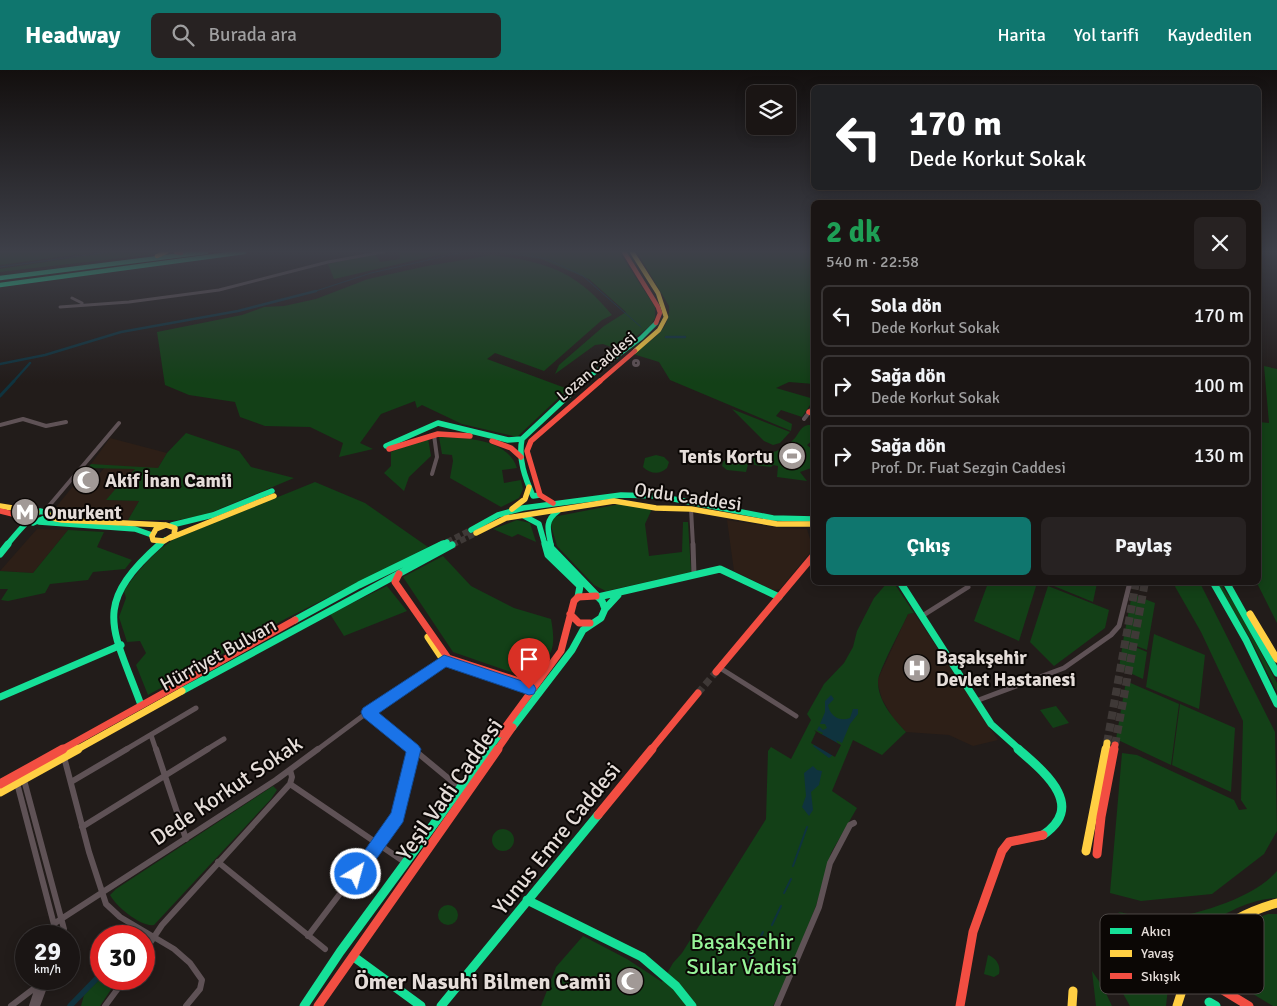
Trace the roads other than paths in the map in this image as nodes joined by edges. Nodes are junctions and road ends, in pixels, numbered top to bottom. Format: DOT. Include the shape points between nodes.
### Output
graph roads {
  1 [pos="177,296"];
  2 [pos="654,296"];
  3 [pos="655,296"];
  4 [pos="72,298"];
  5 [pos="86,303"];
  6 [pos="660,305"];
  7 [pos="60,307"];
  8 [pos="576,388"];
  9 [pos="585,392"];
  10 [pos="811,414"];
  11 [pos="804,419"];
  12 [pos="66,422"];
  13 [pos="119,422"];
  14 [pos="0,424"];
  15 [pos="446,424"];
  16 [pos="426,427"];
  17 [pos="436,435"];
  18 [pos="522,440"];
  19 [pos="521,457"];
  20 [pos="432,474"];
  21 [pos="529,486"];
  22 [pos="540,495"];
  23 [pos="636,495"];
  24 [pos="679,500"];
  25 [pos="626,502"];
  26 [pos="0,506"];
  27 [pos="559,507"];
  28 [pos="672,508"];
  29 [pos="691,509"];
  30 [pos="0,511"];
  31 [pos="48,511"];
  32 [pos="39,512"];
  33 [pos="504,513"];
  34 [pos="511,517"];
  35 [pos="29,519"];
  36 [pos="811,519"];
  37 [pos="38,523"];
  38 [pos="811,524"];
  39 [pos="168,525"];
  40 [pos="153,538"];
  41 [pos="168,539"];
  42 [pos="0,554"];
  43 [pos="811,558"];
  44 [pos="0,560"];
  45 [pos="399,574"];
  46 [pos="694,575"];
  47 [pos="373,578"];
  48 [pos="380,584"];
  49 [pos="902,585"];
  50 [pos="1129,585"];
  51 [pos="1215,585"];
  52 [pos="1228,585"];
  53 [pos="968,587"];
  54 [pos="622,593"];
  55 [pos="578,597"];
  56 [pos="597,597"];
  57 [pos="778,597"];
  58 [pos="1236,599"];
  59 [pos="605,609"];
  60 [pos="570,614"];
  61 [pos="922,616"];
  62 [pos="590,624"];
  63 [pos="119,644"];
  64 [pos="1277,659"];
  65 [pos="446,660"];
  66 [pos="718,670"];
  67 [pos="1277,672"];
  68 [pos="538,682"];
  69 [pos="530,693"];
  70 [pos="698,693"];
  71 [pos="0,696"];
  72 [pos="976,701"];
  73 [pos="1277,704"];
  74 [pos="140,707"];
  75 [pos="196,708"];
  76 [pos="368,712"];
  77 [pos="796,716"];
  78 [pos="151,735"];
  79 [pos="224,739"];
  80 [pos="1107,743"];
  81 [pos="1115,745"];
  82 [pos="413,749"];
  83 [pos="64,757"];
  84 [pos="290,770"];
  85 [pos="165,776"];
  86 [pos="276,780"];
  87 [pos="20,782"];
  88 [pos="71,782"];
  89 [pos="454,783"];
  90 [pos="0,784"];
  91 [pos="464,785"];
  92 [pos="288,786"];
  93 [pos="0,792"];
  94 [pos="456,796"];
  95 [pos="854,823"];
  96 [pos="82,827"];
  97 [pos="186,839"];
  98 [pos="378,844"];
  99 [pos="1086,850"];
  100 [pos="1096,854"];
  101 [pos="218,862"];
  102 [pos="407,864"];
  103 [pos="102,893"];
  104 [pos="527,900"];
  105 [pos="1277,904"];
  106 [pos="1243,914"];
  107 [pos="62,919"];
  108 [pos="55,923"];
  109 [pos="63,925"];
  110 [pos="135,925"];
  111 [pos="155,936"];
  112 [pos="308,936"];
  113 [pos="325,949"];
  114 [pos="342,950"];
  115 [pos="354,957"];
  116 [pos="31,990"];
  117 [pos="39,990"];
  118 [pos="41,990"];
  119 [pos="117,990"];
  120 [pos="1073,991"];
  121 [pos="1180,994"];
  122 [pos="1229,994"];
  123 [pos="1210,1002"];
  124 [pos="11,1006"];
  125 [pos="32,1006"];
  126 [pos="37,1006"];
  127 [pos="106,1006"];
  128 [pos="186,1006"];
  129 [pos="304,1006"];
  130 [pos="318,1006"];
  131 [pos="421,1006"];
  132 [pos="441,1006"];
  133 [pos="692,1006"];
  134 [pos="777,1006"];
  135 [pos="960,1006"];
  136 [pos="1072,1006"];
  137 [pos="1176,1006"];
  138 [pos="1216,1006"];
  139 [pos="1249,1006"];
  1 -- 5 [label="street"];
  2 -- 6 [label="main road"];
  3 -- 6 [label="main road"];
  4 -- 5 [label="street"];
  5 -- 7 [label="street"];
  6 -- 8 [label="main road, Lozan Caddesi" via="659,318 652,328"];
  6 -- 9 [label="main road, Lozan Caddesi" via="666,317 659,329"];
  8 -- 9 [label="main road" via="582,387"];
  8 -- 18 [label="main road, Lozan Caddesi"];
  9 -- 22 [label="main road, Lozan Caddesi" via="529,444 527,451"];
  10 -- 11 [label="street"];
  12 -- 14 [label="street" via="41,426 23,419"];
  13 -- 31 [label="street"];
  15 -- 16 [label="main road"];
  15 -- 17 [label="main road" via="446,429"];
  15 -- 18 [label="main road" via="495,438"];
  16 -- 17 [label="main road" via="426,432"];
  16 -- 17 [label="main road" via="388,448"];
  17 -- 19 [label="main road" via="466,435 499,443"];
  17 -- 20 [label="street" via="437,457"];
  18 -- 19 [label="main road" via="519,448"];
  19 -- 21 [label="main road"];
  21 -- 22 [label="main road" via="533,496"];
  21 -- 33 [label="main road" via="523,502"];
  22 -- 27 [label="main road"];
  23 -- 24 [label="main road, Ordu Caddesi"];
  23 -- 25 [label="main road" via="650,501 646,504"];
  23 -- 27 [label="main road, Ordu Caddesi" via="607,496"];
  24 -- 28 [label="main road" via="660,501 660,504"];
  24 -- 36 [label="main road, Ordu Caddesi" via="773,518"];
  25 -- 27 [label="main road, Ordu Caddesi"];
  25 -- 28 [label="main road, Ordu Caddesi"];
  26 -- 32 [label="main road"];
  27 -- 33 [label="main road"];
  27 -- 34 [label="main road"];
  27 -- 56 [label="main road" via="546,524 551,548"];
  28 -- 29 [label="main road, Ordu Caddesi"];
  29 -- 38 [label="main road, Ordu Caddesi" via="765,523"];
  29 -- 46 [label="street"];
  30 -- 35 [label="main road"];
  31 -- 32 [label="main road"];
  31 -- 37 [label="main road"];
  31 -- 39 [label="main road" via="52,518 62,520"];
  32 -- 35 [label="main road"];
  33 -- 34 [label="main road" via="473,531"];
  34 -- 55 [label="main road" via="524,516 537,522 546,552 578,584 581,590"];
  35 -- 37 [label="main road" via="31,523"];
  35 -- 42 [label="main road"];
  37 -- 40 [label="main road" via="135,528"];
  37 -- 44 [label="main road" via="23,534"];
  39 -- 40 [label="main road" via="157,528"];
  39 -- 41 [label="main road" via="176,530"];
  39 -- 41 [label="main road" via="213,515 273,494"];
  40 -- 41 [label="main road"];
  40 -- 63 [label="main road" via="152,547 125,578 112,600 110,621"];
  41 -- 63 [label="main road" via="147,558 118,595 114,618"];
  43 -- 57 [label="main road"];
  45 -- 47 [label="main road, Hürriyet Bulvarı" via="449,544"];
  45 -- 48 [label="main road, Hürriyet Bulvarı"];
  45 -- 65 [label="main road" via="395,582"];
  46 -- 54 [label="main road"];
  46 -- 57 [label="main road" via="724,570"];
  47 -- 48 [label="main road" via="366,586 371,588"];
  47 -- 74 [label="main road, Hürriyet Bulvarı"];
  48 -- 65 [label="main road" via="391,583 394,586"];
  48 -- 83 [label="main road, Hürriyet Bulvarı"];
  49 -- 61 [label="main road"];
  50 -- 72 [label="street" via="1119,626 1111,635 1064,668"];
  51 -- 73 [label="main road"];
  52 -- 58 [label="main road"];
  53 -- 61 [label="street"];
  54 -- 56 [label="main road"];
  54 -- 59 [label="main road, Yeşil Vadi Caddesi"];
  55 -- 56 [label="main road"];
  55 -- 60 [label="main road, Yeşil Vadi Caddesi" via="571,605"];
  56 -- 59 [label="main road"];
  57 -- 66 [label="main road"];
  58 -- 64 [label="main road" via="1259,627"];
  58 -- 67 [label="main road"];
  59 -- 62 [label="main road, Yeşil Vadi Caddesi" via="601,618"];
  60 -- 62 [label="main road" via="576,621"];
  60 -- 68 [label="main road, Yeşil Vadi Caddesi" via="569,633 564,646"];
  61 -- 72 [label="main road"];
  62 -- 115 [label="main road, Yeşil Vadi Caddesi" via="466,792"];
  63 -- 71 [label="main road"];
  63 -- 74 [label="main road"];
  65 -- 68 [label="main road" via="531,684"];
  65 -- 69 [label="main road" via="528,689"];
  65 -- 76 [label="street, Dede Korkut Sokak"];
  66 -- 77 [label="street"];
  68 -- 69 [label="main road, Yeşil Vadi Caddesi"];
  69 -- 91 [label="main road, Yeşil Vadi Caddesi"];
  70 -- 104 [label="main road, Yunus Emre Caddesi"];
  72 -- 135 [label="main road" via="997,731 1051,778 1060,795 1062,808 1049,833 1009,842 1002,851 973,932"];
  74 -- 90 [label="main road, Hürriyet Bulvarı"];
  75 -- 78 [label="street"];
  76 -- 82 [label="street"];
  76 -- 84 [label="street, Dede Korkut Sokak"];
  78 -- 85 [label="street"];
  78 -- 88 [label="street"];
  79 -- 85 [label="street"];
  80 -- 99 [label="main road"];
  81 -- 100 [label="main road"];
  82 -- 89 [label="street"];
  82 -- 98 [label="street" via="401,810"];
  83 -- 87 [label="main road, Hürriyet Bulvarı"];
  83 -- 88 [label="street"];
  84 -- 86 [label="street, Dede Korkut Sokak"];
  84 -- 92 [label="street" via="292,777"];
  85 -- 96 [label="street"];
  85 -- 97 [label="street"];
  86 -- 92 [label="street"];
  86 -- 97 [label="street, Dede Korkut Sokak"];
  87 -- 93 [label="main road, Hürriyet Bulvarı"];
  87 -- 107 [label="street"];
  87 -- 108 [label="street"];
  88 -- 96 [label="street"];
  89 -- 91 [label="street"];
  89 -- 94 [label="street"];
  91 -- 94 [label="main road, Yeşil Vadi Caddesi"];
  92 -- 98 [label="street"];
  92 -- 101 [label="street"];
  94 -- 102 [label="main road, Yeşil Vadi Caddesi"];
  95 -- 134 [label="street" via="830,863 819,907"];
  96 -- 103 [label="street"];
  97 -- 103 [label="street, Dede Korkut Sokak"];
  98 -- 102 [label="street"];
  98 -- 112 [label="street"];
  101 -- 111 [label="street"];
  101 -- 112 [label="street"];
  102 -- 114 [label="main road, Yeşil Vadi Caddesi"];
  103 -- 107 [label="street, Dede Korkut Sokak"];
  103 -- 110 [label="street" via="111,912"];
  104 -- 132 [label="main road, Yunus Emre Caddesi"];
  104 -- 133 [label="main road" via="642,957 676,986"];
  105 -- 106 [label="main road"];
  107 -- 108 [label="street, Dede Korkut Sokak"];
  107 -- 109 [label="street"];
  111 -- 128 [label="street" via="198,971 202,980 200,989"];
  112 -- 113 [label="street"];
  114 -- 115 [label="main road" via="340,958 343,962"];
  114 -- 115 [label="main road" via="354,944"];
  114 -- 129 [label="main road, Yeşil Vadi Caddesi"];
  115 -- 130 [label="main road, Yeşil Vadi Caddesi"];
  115 -- 131 [label="main road"];
  116 -- 124 [label="street"];
  117 -- 125 [label="street"];
  118 -- 126 [label="street"];
  119 -- 127 [label="street"];
  120 -- 136 [label="main road"];
  121 -- 137 [label="main road"];
  122 -- 139 [label="main road"];
  123 -- 138 [label="main road"];
}
